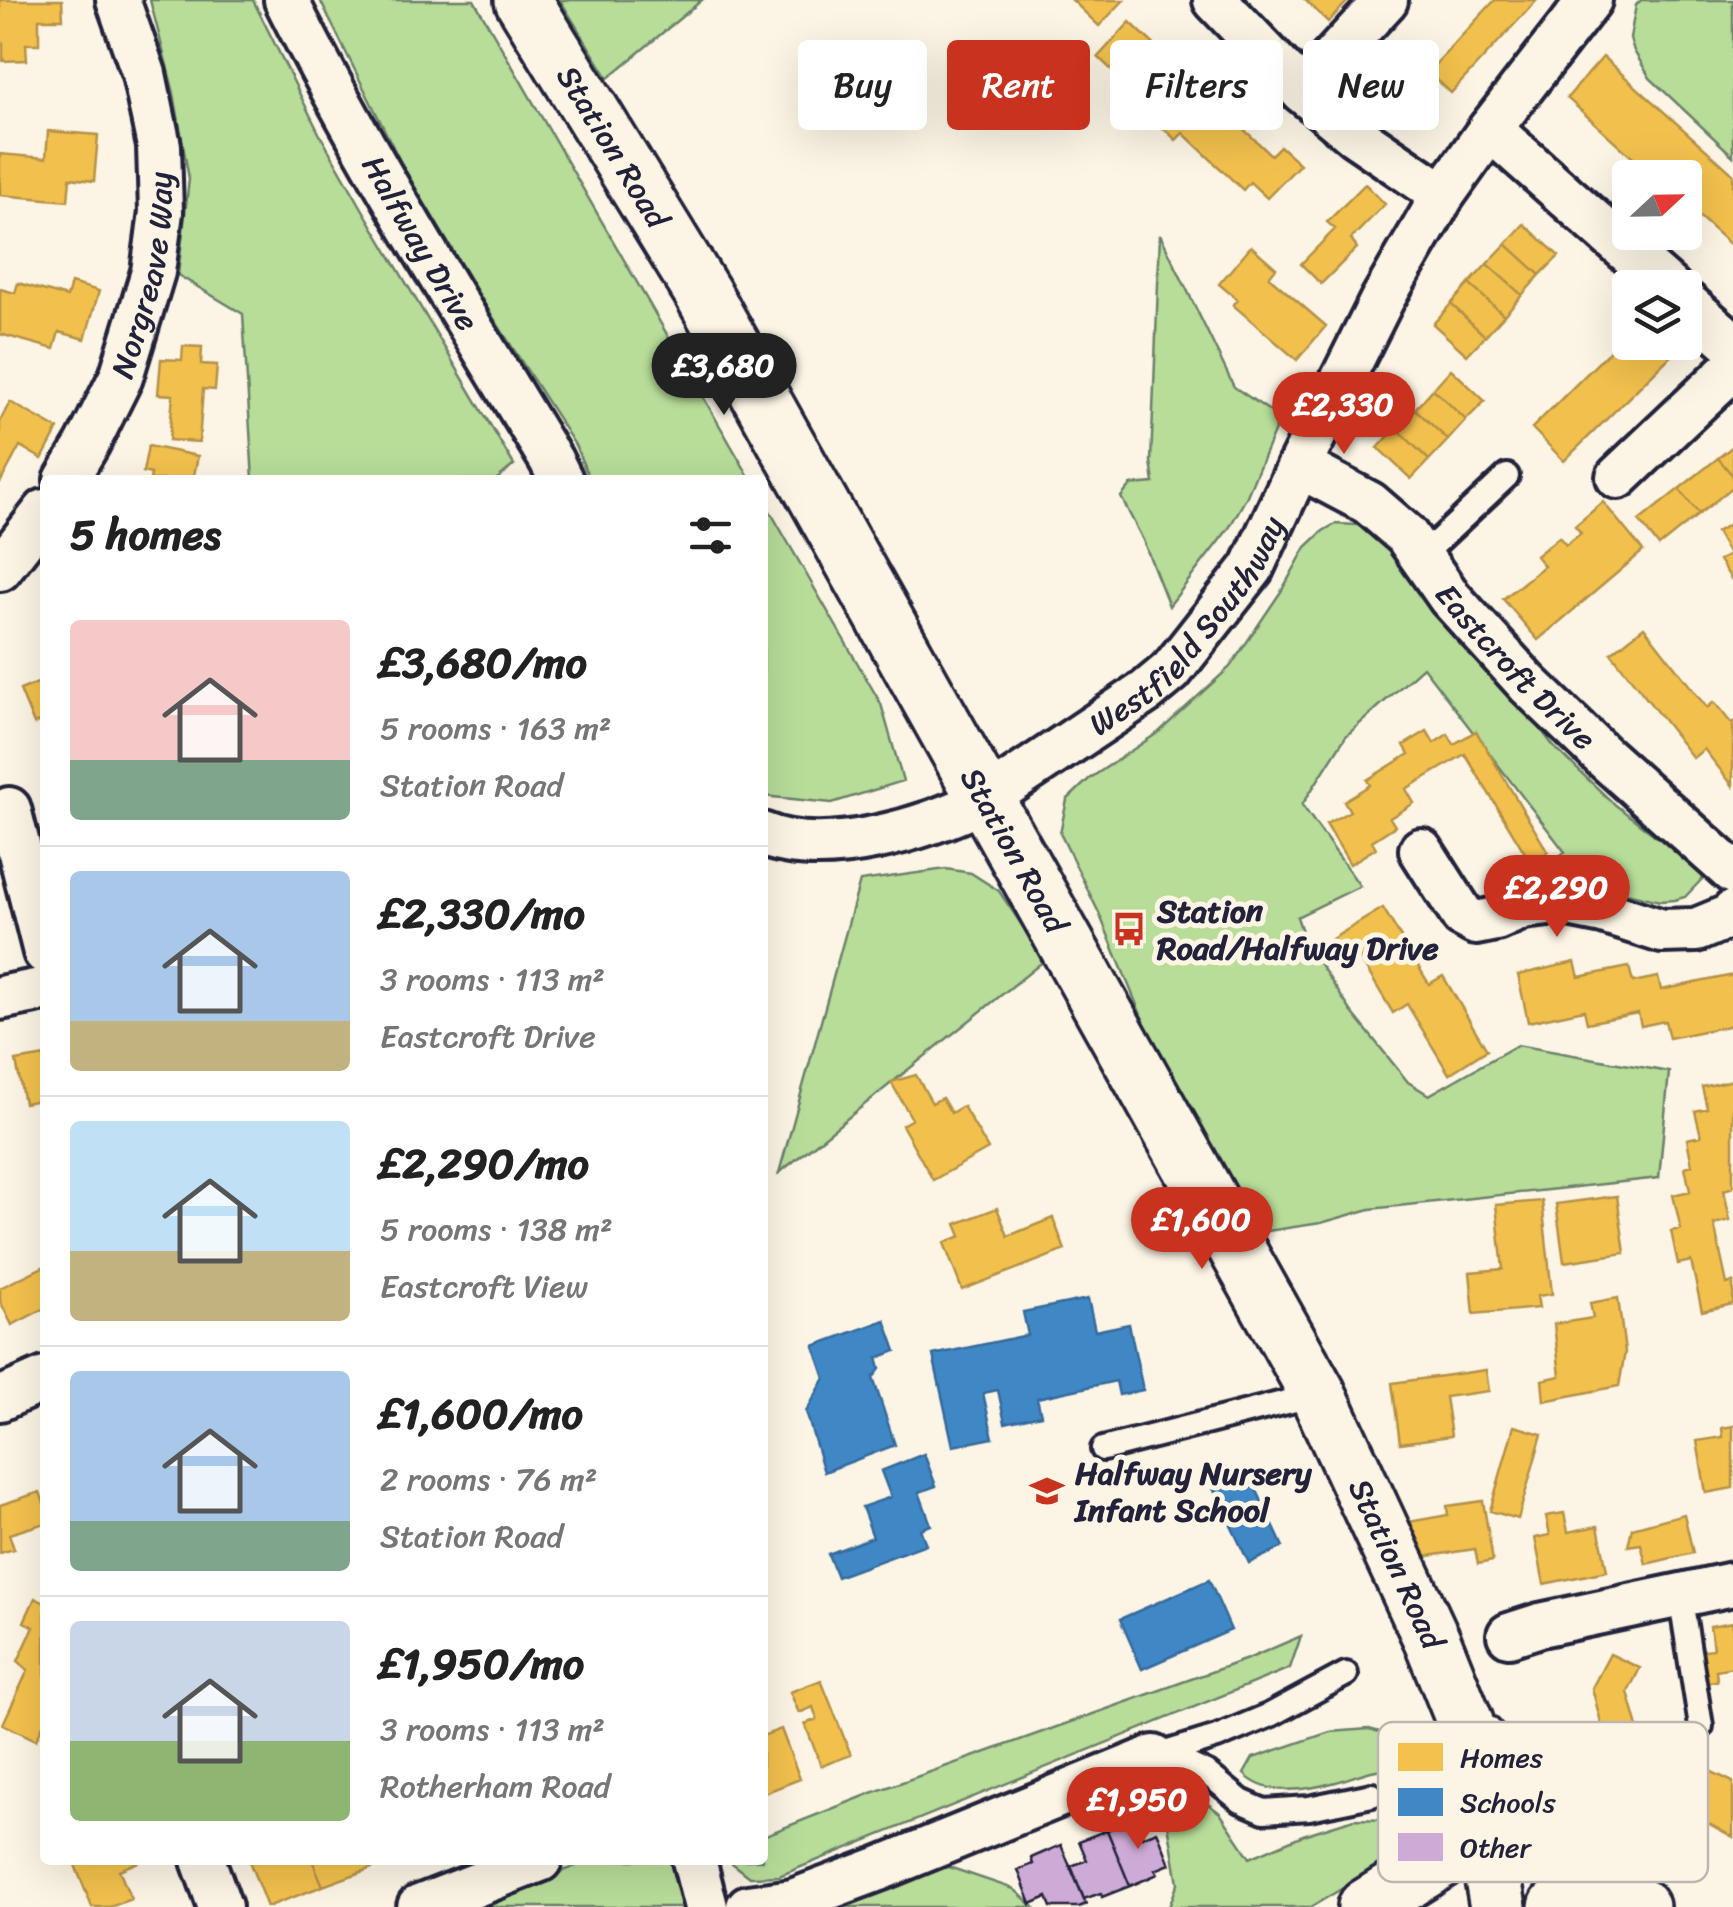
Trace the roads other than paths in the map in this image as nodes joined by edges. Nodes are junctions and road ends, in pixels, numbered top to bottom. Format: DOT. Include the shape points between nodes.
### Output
graph roads {
  1 [pos="118,0"];
  2 [pos="286,0"];
  3 [pos="523,0"];
  4 [pos="1214,0"];
  5 [pos="1386,0"];
  6 [pos="1590,0"];
  7 [pos="1302,90"];
  8 [pos="1490,129"];
  9 [pos="1444,195"];
  10 [pos="1649,270"];
  11 [pos="1702,317"];
  12 [pos="1733,344"];
  13 [pos="1733,368"];
  14 [pos="1299,466"];
  15 [pos="69,475"];
  16 [pos="558,475"];
  17 [pos="1507,476"];
  18 [pos="1618,477"];
  19 [pos="40,517"];
  20 [pos="1422,557"];
  21 [pos="0,569"];
  22 [pos="986,800"];
  23 [pos="9,809"];
  24 [pos="768,836"];
  25 [pos="1421,850"];
  26 [pos="1733,872"];
  27 [pos="1733,912"];
  28 [pos="40,932"];
  29 [pos="40,989"];
  30 [pos="0,998"];
  31 [pos="40,1381"];
  32 [pos="1318,1394"];
  33 [pos="0,1399"];
  34 [pos="1102,1450"];
  35 [pos="1733,1584"];
  36 [pos="1680,1594"];
  37 [pos="1510,1635"];
  38 [pos="1346,1674"];
  39 [pos="1465,1722"];
  40 [pos="1700,1722"];
  41 [pos="1154,1756"];
  42 [pos="1372,1795"];
  43 [pos="205,1865"];
  44 [pos="527,1865"];
  45 [pos="695,1865"];
  46 [pos="1408,1882"];
  47 [pos="1493,1882"];
  48 [pos="1582,1882"];
  49 [pos="1597,1904"];
  50 [pos="220,1907"];
  51 [pos="419,1907"];
  52 [pos="706,1907"];
  53 [pos="748,1907"];
  54 [pos="1366,1907"];
  55 [pos="1498,1907"];
  1 -- 15 [label="street, Norgreave Way" via="144,74 159,146 161,212 153,272 120,377"];
  2 -- 16 [label="street, Halfway Drive"];
  3 -- 22 [label="main road, Station Road" via="702,292"];
  4 -- 7 [label="street"];
  5 -- 7 [label="street"];
  6 -- 8 [label="street, Westfield Southway"];
  7 -- 9 [label="street"];
  8 -- 9 [label="street, Westfield Southway"];
  8 -- 10 [label="street"];
  9 -- 14 [label="street, Westfield Southway" via="1382,300"];
  11 -- 12 [label="street"];
  13 -- 18 [label="street"];
  14 -- 20 [label="street, Eastcroft Drive" via="1369,504"];
  14 -- 22 [label="street, Westfield Southway" via="1252,568 1171,671"];
  17 -- 20 [label="lane"];
  19 -- 21 [label="street"];
  20 -- 26 [label="street, Eastcroft Drive" via="1528,684"];
  22 -- 24 [label="street" via="878,837 813,843"];
  22 -- 32 [label="main road, Station Road"];
  23 -- 28 [label="street"];
  25 -- 27 [label="street" via="1463,916 1476,923 1558,903 1662,931 1696,930"];
  29 -- 30 [label="street"];
  31 -- 33 [label="street"];
  32 -- 34 [label="lane"];
  32 -- 39 [label="main road, Station Road"];
  35 -- 36 [label="street"];
  36 -- 37 [label="street"];
  36 -- 40 [label="lane"];
  38 -- 41 [label="lane" via="1217,1737"];
  41 -- 42 [label="lane" via="1208,1774 1264,1811"];
  41 -- 53 [label="street" via="793,1900"];
  43 -- 50 [label="street"];
  44 -- 51 [label="street"];
  45 -- 52 [label="street"];
  46 -- 54 [label="main road"];
  47 -- 55 [label="main road, Station Road"];
  48 -- 49 [label="main road, Station Road"];
}
